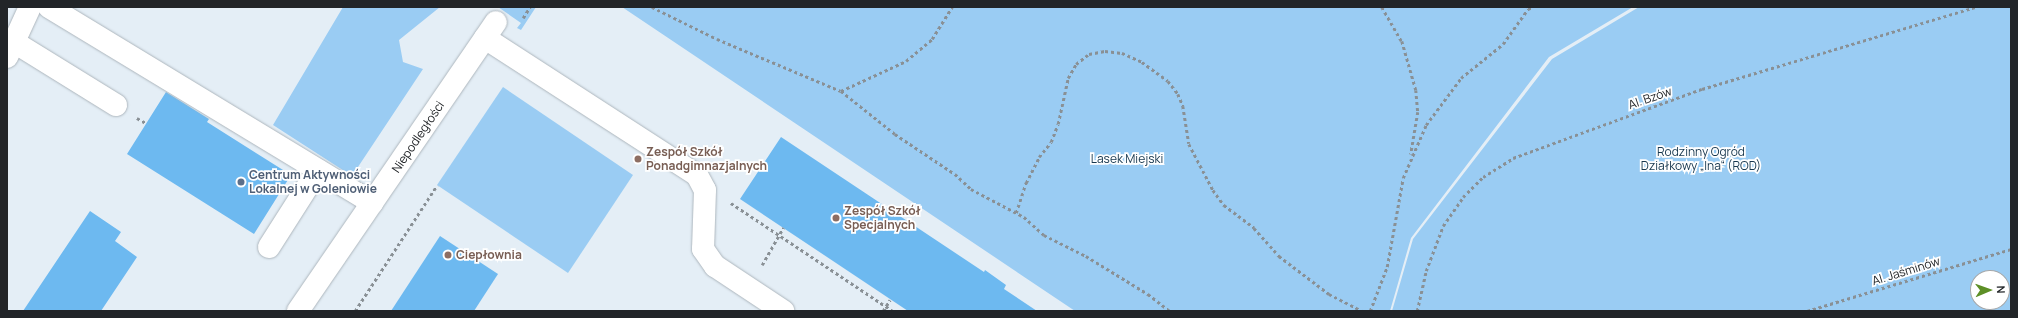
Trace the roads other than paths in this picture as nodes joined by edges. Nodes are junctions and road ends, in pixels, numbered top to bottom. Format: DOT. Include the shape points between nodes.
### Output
graph roads {
  1 [pos="30,7"];
  2 [pos="49,7"];
  3 [pos="11,50"];
  4 [pos="116,105"];
  5 [pos="318,170"];
  6 [pos="372,203"];
  7 [pos="269,247"];
  8 [pos="298,311"];
  9 [pos="783,311"];
  1 -- 3 [label="street"];
  2 -- 5 [label="street"];
  3 -- 4 [label="street"];
  5 -- 6 [label="street"];
  5 -- 7 [label="street"];
  6 -- 8 [label="street, Niepodległości"];
  6 -- 9 [label="street, Niepodległości" via="491,30 697,175 705,190 702,249 715,266"];
}
